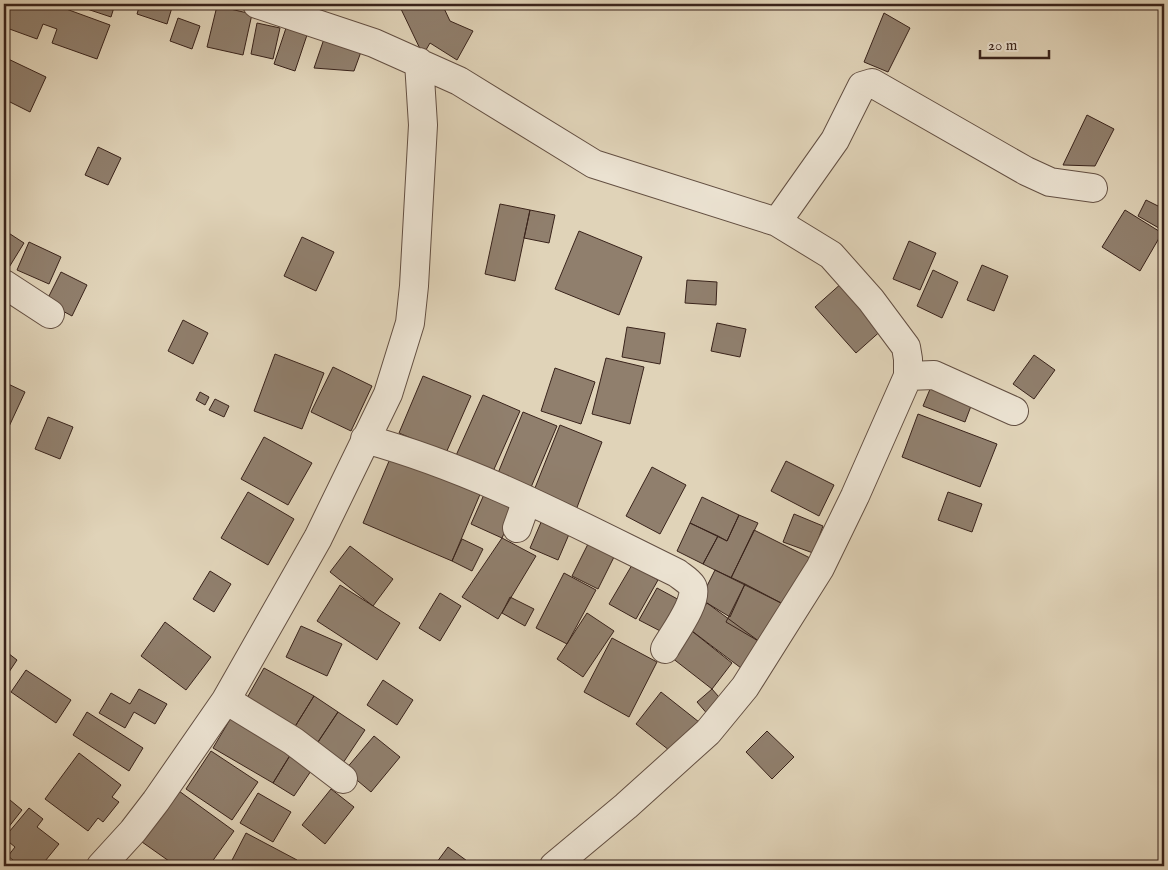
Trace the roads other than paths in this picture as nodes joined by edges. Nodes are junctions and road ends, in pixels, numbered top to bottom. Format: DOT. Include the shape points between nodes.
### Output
graph roads {
  1 [pos="257,4"];
  2 [pos="419,62"];
  3 [pos="1093,188"];
  4 [pos="777,222"];
  5 [pos="4,284"];
  6 [pos="50,314"];
  7 [pos="908,376"];
  8 [pos="1014,411"];
  9 [pos="365,439"];
  10 [pos="526,500"];
  11 [pos="517,528"];
  12 [pos="665,649"];
  13 [pos="226,700"];
  14 [pos="343,779"];
  15 [pos="101,866"];
  16 [pos="554,866"];
  1 -- 2 [label="street" via="374,43"];
  2 -- 4 [label="street" via="459,81 594,164"];
  2 -- 9 [label="street" via="423,125 410,322 388,394"];
  3 -- 4 [label="street" via="1050,182 1026,171 872,82 862,86 835,140"];
  4 -- 7 [label="street" via="831,255 871,300 906,347"];
  5 -- 6 [label="street"];
  7 -- 8 [label="street" via="934,376"];
  7 -- 16 [label="street" via="820,568 745,687 708,732"];
  9 -- 10 [label="street" via="455,468"];
  9 -- 13 [label="street" via="318,538"];
  10 -- 11 [label="street"];
  10 -- 12 [label="street" via="677,573 687,581 694,592 692,602"];
  13 -- 14 [label="street" via="293,741"];
  13 -- 15 [label="street" via="156,801"];
}
